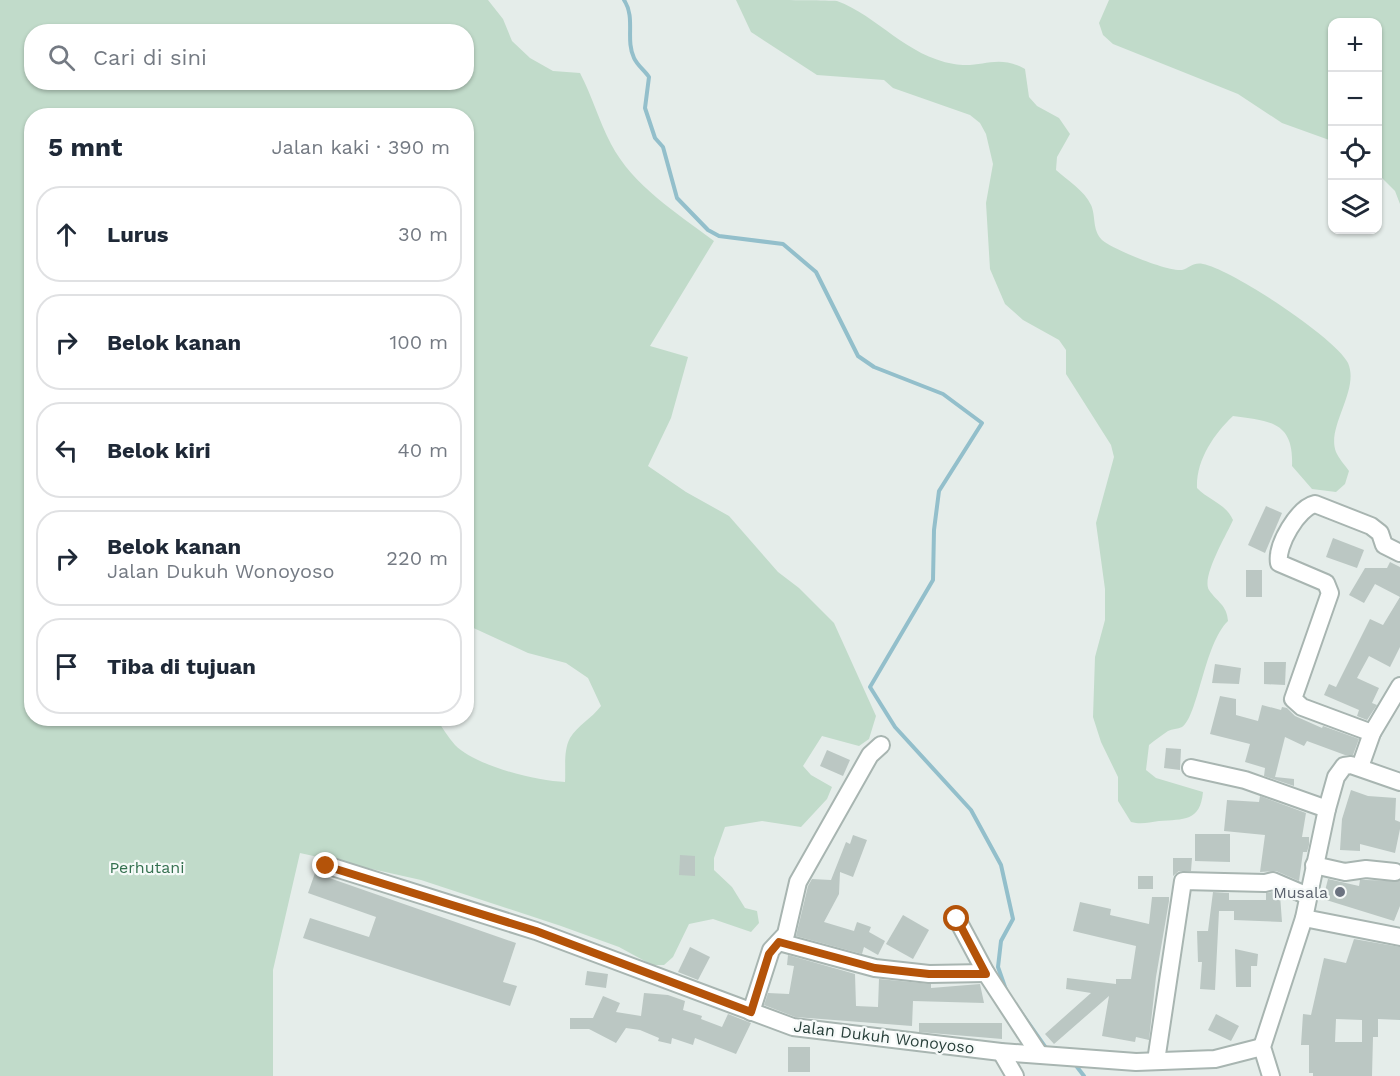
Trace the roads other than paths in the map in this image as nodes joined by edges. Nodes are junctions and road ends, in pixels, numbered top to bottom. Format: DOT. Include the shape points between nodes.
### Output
graph roads {
  1 [pos="1400,553"];
  2 [pos="1400,686"];
  3 [pos="1372,733"];
  4 [pos="881,745"];
  5 [pos="1359,767"];
  6 [pos="1191,768"];
  7 [pos="1400,782"];
  8 [pos="1327,809"];
  9 [pos="326,866"];
  10 [pos="1314,866"];
  11 [pos="1395,872"];
  12 [pos="1308,896"];
  13 [pos="1304,918"];
  14 [pos="957,919"];
  15 [pos="1400,938"];
  16 [pos="779,942"];
  17 [pos="986,974"];
  18 [pos="751,1012"];
  19 [pos="1262,1047"];
  20 [pos="1001,1052"];
  21 [pos="1039,1054"];
  22 [pos="1156,1061"];
  23 [pos="1014,1076"];
  24 [pos="1271,1076"];
  1 -- 3 [label="street" via="1384,545 1380,533 1371,526 1315,504 1304,510 1278,556 1279,563 1326,584 1330,593 1293,699"];
  2 -- 3 [label="street"];
  3 -- 5 [label="street"];
  4 -- 16 [label="street" via="870,755 801,875 786,934"];
  5 -- 7 [label="street"];
  5 -- 8 [label="street" via="1351,765 1340,771"];
  6 -- 8 [label="street" via="1245,780"];
  8 -- 10 [label="street"];
  9 -- 18 [label="street, Jalan Dukuh Wonoyoso" via="536,931"];
  10 -- 11 [label="street" via="1345,872"];
  10 -- 12 [label="street"];
  12 -- 13 [label="street"];
  12 -- 22 [label="street" via="1273,881 1183,881"];
  13 -- 15 [label="street"];
  13 -- 19 [label="street"];
  14 -- 17 [label="street"];
  16 -- 17 [label="street" via="875,968 929,974"];
  16 -- 18 [label="street" via="769,954"];
  17 -- 21 [label="street"];
  18 -- 20 [label="street, Jalan Dukuh Wonoyoso" via="792,1027"];
  19 -- 22 [label="street, Jalan Dukuh Wonoyoso" via="1215,1059"];
  19 -- 24 [label="street"];
  20 -- 21 [label="street, Jalan Dukuh Wonoyoso"];
  20 -- 23 [label="street"];
  21 -- 22 [label="street, Jalan Dukuh Wonoyoso"];
}
